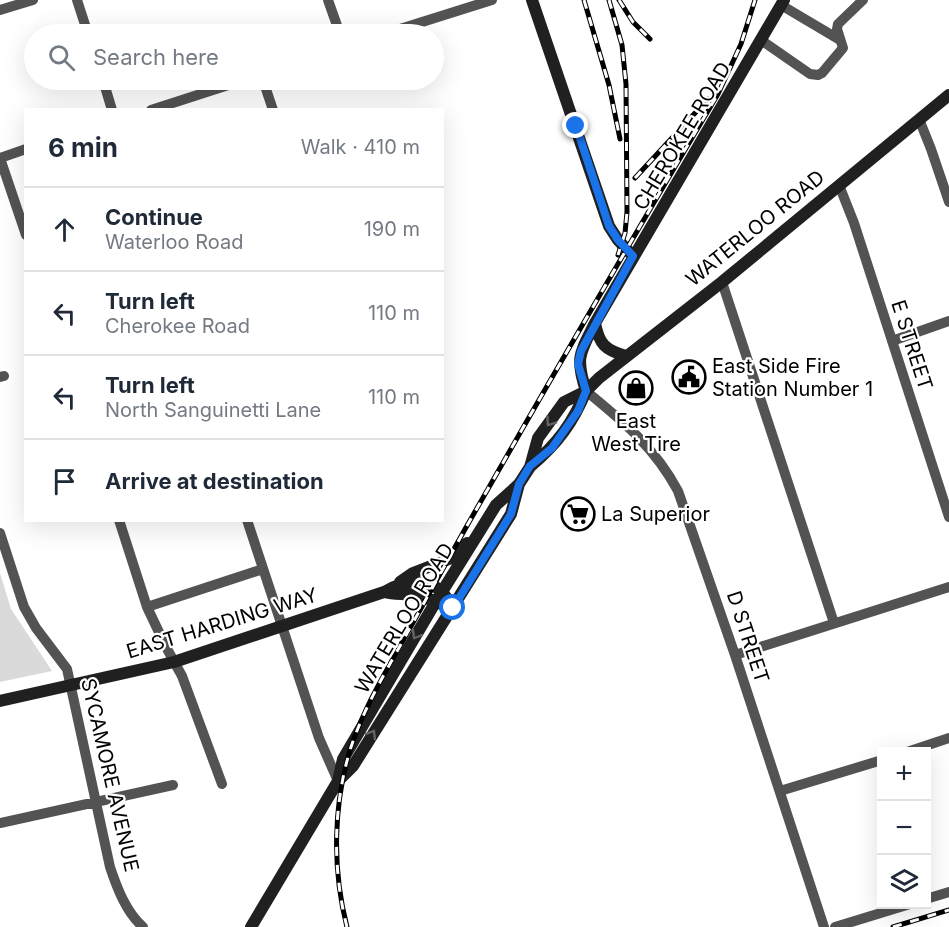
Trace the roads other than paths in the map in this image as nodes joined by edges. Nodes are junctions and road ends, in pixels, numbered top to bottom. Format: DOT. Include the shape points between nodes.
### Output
graph roads {
  1 [pos="33,0"];
  2 [pos="77,0"];
  3 [pos="328,0"];
  4 [pos="492,0"];
  5 [pos="532,0"];
  6 [pos="863,0"];
  7 [pos="783,2"];
  8 [pos="0,10"];
  9 [pos="85,24"];
  10 [pos="336,24"];
  11 [pos="416,24"];
  12 [pos="761,40"];
  13 [pos="841,40"];
  14 [pos="106,90"];
  15 [pos="213,90"];
  16 [pos="266,90"];
  17 [pos="949,94"];
  18 [pos="111,108"];
  19 [pos="157,108"];
  20 [pos="272,108"];
  21 [pos="919,119"];
  22 [pos="24,150"];
  23 [pos="0,158"];
  24 [pos="839,185"];
  25 [pos="949,202"];
  26 [pos="24,230"];
  27 [pos="633,256"];
  28 [pos="722,282"];
  29 [pos="949,321"];
  30 [pos="595,322"];
  31 [pos="892,341"];
  32 [pos="626,356"];
  33 [pos="586,391"];
  34 [pos="519,484"];
  35 [pos="947,503"];
  36 [pos="949,517"];
  37 [pos="120,522"];
  38 [pos="248,522"];
  39 [pos="0,533"];
  40 [pos="477,535"];
  41 [pos="263,569"];
  42 [pos="949,587"];
  43 [pos="390,589"];
  44 [pos="442,591"];
  45 [pos="435,603"];
  46 [pos="147,607"];
  47 [pos="453,608"];
  48 [pos="834,623"];
  49 [pos="282,627"];
  50 [pos="735,655"];
  51 [pos="174,662"];
  52 [pos="71,686"];
  53 [pos="0,701"];
  54 [pos="949,738"];
  55 [pos="922,747"];
  56 [pos="877,762"];
  57 [pos="338,781"];
  58 [pos="222,784"];
  59 [pos="173,785"];
  60 [pos="780,791"];
  61 [pos="97,802"];
  62 [pos="0,823"];
  63 [pos="949,892"];
  64 [pos="931,898"];
  65 [pos="894,909"];
  66 [pos="143,927"];
  67 [pos="251,927"];
  68 [pos="824,927"];
  69 [pos="835,927"];
  1 -- 8 [label="street"];
  2 -- 9 [label="street"];
  3 -- 10 [label="street"];
  4 -- 11 [label="street"];
  5 -- 27 [label="main road" via="609,226"];
  6 -- 13 [label="street" via="838,24"];
  7 -- 12 [label="main road, CHEROKEE ROAD"];
  7 -- 13 [label="street"];
  12 -- 13 [label="street" via="814,75 822,73 843,48"];
  12 -- 27 [label="main road, CHEROKEE ROAD"];
  14 -- 18 [label="street"];
  15 -- 19 [label="street"];
  16 -- 20 [label="street"];
  17 -- 21 [label="main road, WATERLOO ROAD"];
  21 -- 24 [label="main road, WATERLOO ROAD"];
  21 -- 25 [label="street"];
  22 -- 23 [label="street"];
  23 -- 26 [label="street"];
  24 -- 28 [label="main road, WATERLOO ROAD"];
  24 -- 31 [label="street, E STREET"];
  27 -- 30 [label="main road, CHEROKEE ROAD"];
  28 -- 32 [label="main road, WATERLOO ROAD"];
  28 -- 48 [label="street"];
  29 -- 31 [label="street"];
  30 -- 32 [label="main road" via="602,343"];
  30 -- 33 [label="main road, CHEROKEE ROAD" via="578,364"];
  31 -- 35 [label="street, E STREET"];
  32 -- 33 [label="main road, WATERLOO ROAD"];
  33 -- 34 [label="main road, WATERLOO ROAD" via="564,402 538,438 530,466"];
  33 -- 50 [label="street, D STREET" via="639,436 667,470 684,506"];
  34 -- 40 [label="main road, WATERLOO ROAD" via="496,505"];
  34 -- 47 [label="main road, WATERLOO ROAD" via="511,514"];
  35 -- 36 [label="street, E STREET"];
  37 -- 46 [label="street"];
  38 -- 41 [label="street"];
  39 -- 52 [label="street, SYCAMORE AVENUE" via="24,607 66,666"];
  40 -- 43 [label="main road" via="448,559 413,573"];
  40 -- 44 [label="main road, WATERLOO ROAD"];
  41 -- 46 [label="street"];
  41 -- 49 [label="street"];
  42 -- 48 [label="street"];
  43 -- 44 [label="main road, EAST HARDING WAY" via="416,582"];
  43 -- 45 [label="main road, EAST HARDING WAY" via="395,595 417,595"];
  43 -- 49 [label="main road, EAST HARDING WAY"];
  44 -- 45 [label="main road, WATERLOO ROAD"];
  44 -- 47 [label="main road"];
  45 -- 47 [label="main road, EAST HARDING WAY"];
  45 -- 57 [label="main road, WATERLOO ROAD, one-way" via="343,759"];
  46 -- 51 [label="street"];
  57 -- 47 [label="main road, WATERLOO ROAD, one-way" via="353,766"];
  48 -- 50 [label="street"];
  49 -- 51 [label="main road, EAST HARDING WAY"];
  49 -- 57 [label="street" via="319,738"];
  50 -- 60 [label="street, D STREET"];
  51 -- 52 [label="main road, EAST HARDING WAY"];
  51 -- 58 [label="street"];
  52 -- 53 [label="main road, EAST HARDING WAY"];
  52 -- 61 [label="street, SYCAMORE AVENUE"];
  54 -- 55 [label="street"];
  56 -- 60 [label="street"];
  57 -- 67 [label="main road, WATERLOO ROAD"];
  59 -- 61 [label="street"];
  60 -- 68 [label="street, D STREET"];
  61 -- 62 [label="street"];
  61 -- 66 [label="street, SYCAMORE AVENUE" via="116,887"];
  63 -- 64 [label="street"];
  65 -- 69 [label="street"];
}
